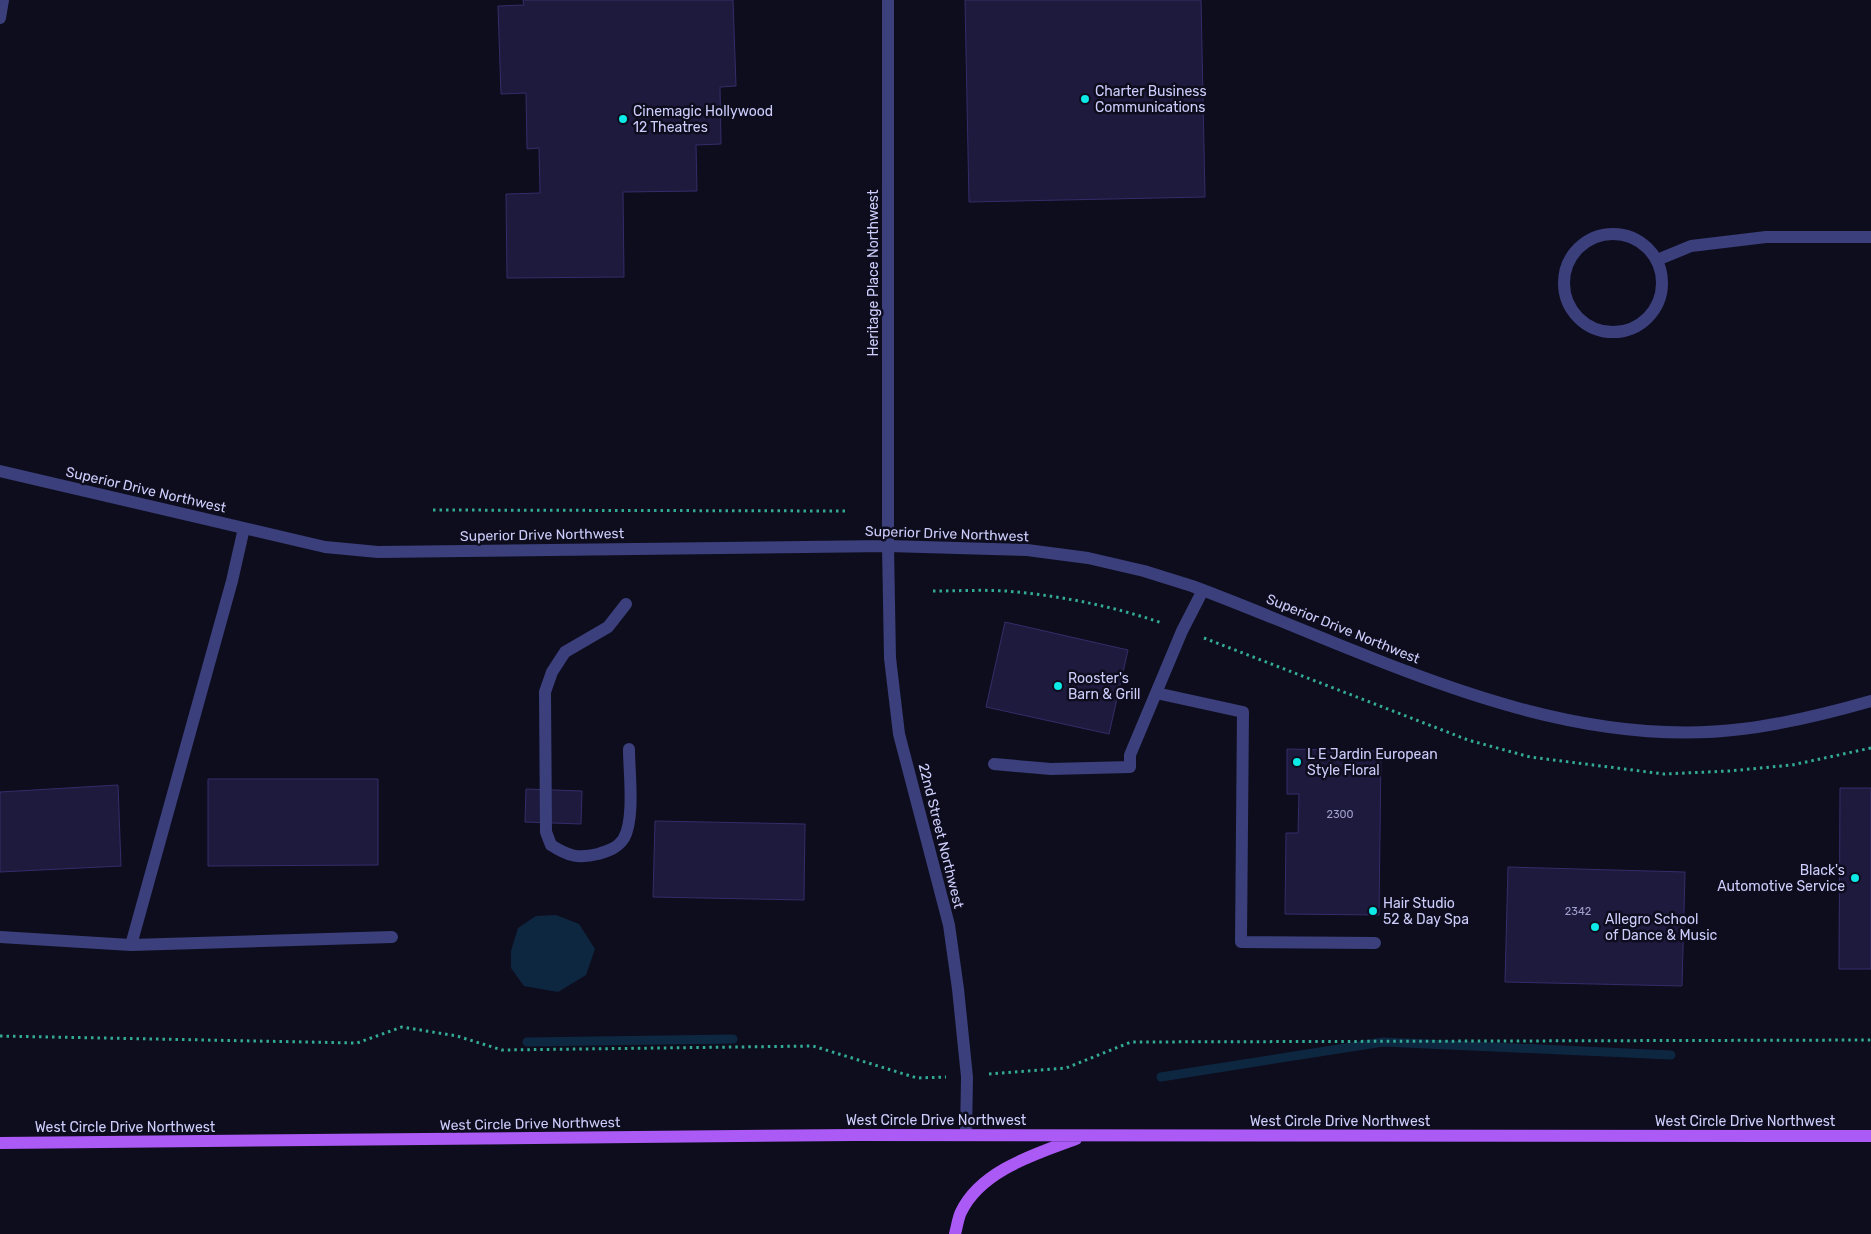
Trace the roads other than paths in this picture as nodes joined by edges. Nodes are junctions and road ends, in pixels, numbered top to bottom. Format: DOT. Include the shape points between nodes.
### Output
graph roads {
  1 [pos="3,0"];
  2 [pos="888,0"];
  3 [pos="0,18"];
  4 [pos="1871,237"];
  5 [pos="1657,260"];
  6 [pos="0,471"];
  7 [pos="244,528"];
  8 [pos="888,546"];
  9 [pos="1203,590"];
  10 [pos="626,604"];
  11 [pos="1156,692"];
  12 [pos="1871,701"];
  13 [pos="629,749"];
  14 [pos="994,764"];
  15 [pos="0,937"];
  16 [pos="392,938"];
  17 [pos="1375,943"];
  18 [pos="131,945"];
  19 [pos="966,1135"];
  20 [pos="1083,1136"];
  21 [pos="1871,1136"];
  22 [pos="0,1142"];
  23 [pos="955,1234"];
  1 -- 3 [label="street"];
  2 -- 8 [label="street, Heritage Place Northwest"];
  4 -- 5 [label="street" via="1766,237 1691,246"];
  5 -- 5 [label="street" via="1646,246 1626,235 1602,234 1588,240 1569,258 1564,274 1564,292 1570,310 1586,325 1601,332 1623,332 1643,323 1654,310 1662,289"];
  6 -- 7 [label="street, Superior Drive Northwest"];
  7 -- 8 [label="street, Superior Drive Northwest" via="325,547 378,552"];
  7 -- 18 [label="street" via="230,590"];
  8 -- 9 [label="street, Superior Drive Northwest" via="1027,550 1088,558"];
  8 -- 19 [label="street, 22nd Street Northwest" via="890,658 899,734 949,924 967,1077"];
  9 -- 11 [label="street"];
  9 -- 12 [label="street, Superior Drive Northwest" via="1472,695 1580,722 1681,731 1741,729 1806,718"];
  10 -- 13 [label="street" via="608,627 565,652 552,672 545,692 546,832 551,846 567,856 588,856 612,850 624,838 630,788"];
  11 -- 14 [label="street" via="1130,755 1130,767 1051,769"];
  11 -- 17 [label="street" via="1243,712 1241,942"];
  15 -- 18 [label="street"];
  16 -- 18 [label="street"];
  19 -- 20 [label="main road, West Circle Drive Northwest"];
  19 -- 22 [label="main road, West Circle Drive Northwest"];
  20 -- 21 [label="main road, West Circle Drive Northwest"];
  20 -- 23 [label="main road" via="1021,1161 993,1177 975,1192 961,1212"];
}
